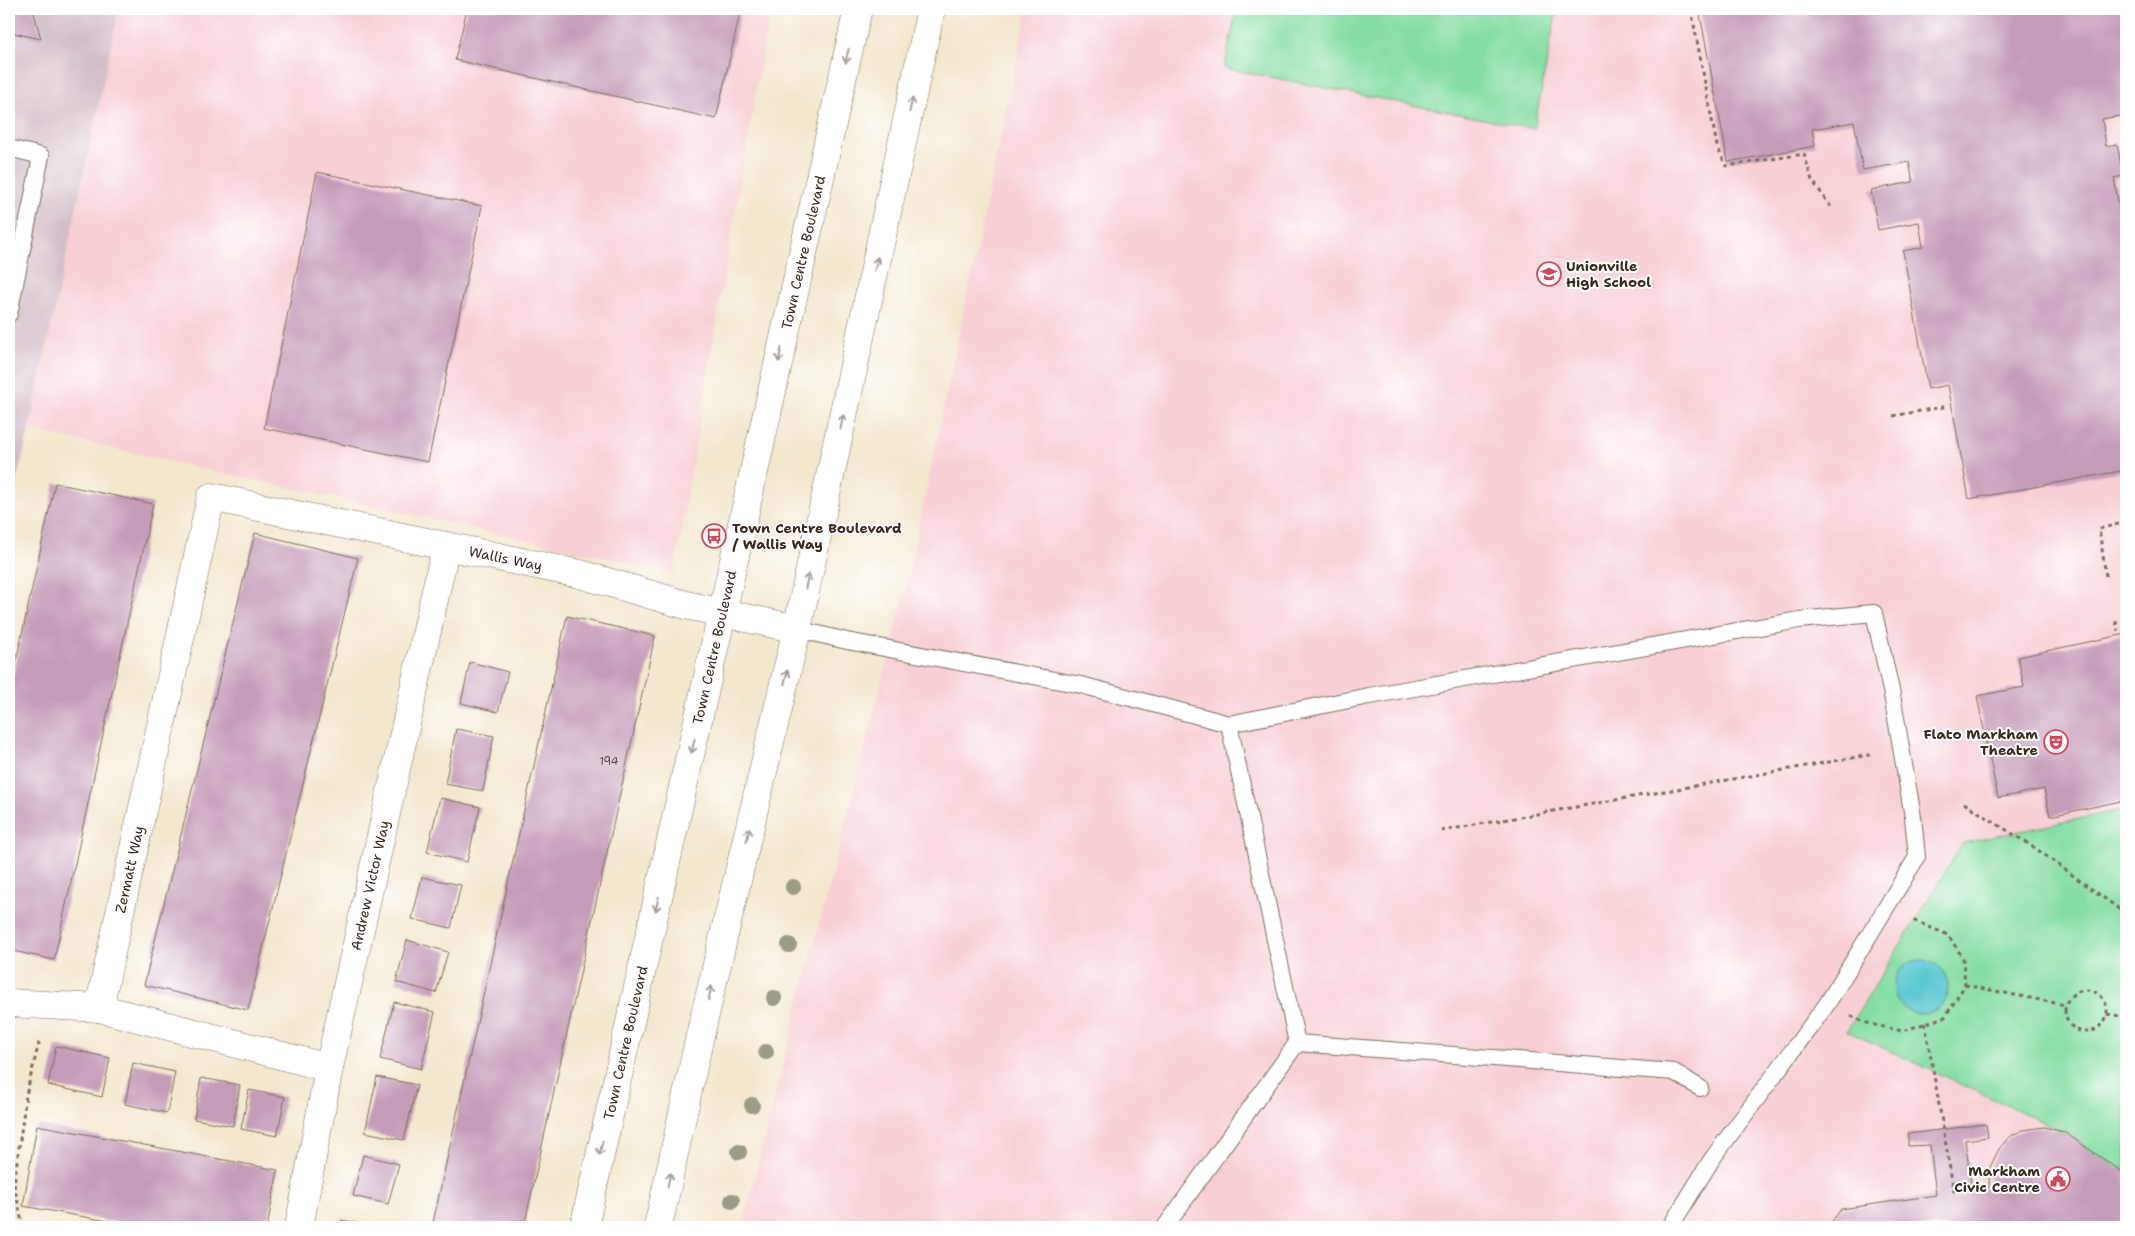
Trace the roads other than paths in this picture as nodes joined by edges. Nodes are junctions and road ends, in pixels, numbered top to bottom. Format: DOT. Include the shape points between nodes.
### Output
graph roads {
  1 [pos="858,9"];
  2 [pos="931,9"];
  3 [pos="9,148"];
  4 [pos="9,314"];
  5 [pos="211,497"];
  6 [pos="446,546"];
  7 [pos="723,613"];
  8 [pos="797,629"];
  9 [pos="1229,724"];
  10 [pos="9,1002"];
  11 [pos="99,1008"];
  12 [pos="1297,1043"];
  13 [pos="329,1068"];
  14 [pos="1700,1088"];
  15 [pos="299,1227"];
  16 [pos="584,1227"];
  17 [pos="658,1227"];
  18 [pos="1165,1227"];
  19 [pos="1670,1227"];
  1 -- 7 [label="main road, Town Centre Boulevard, one-way"];
  8 -- 2 [label="main road, one-way"];
  3 -- 4 [label="lane" via="40,156"];
  5 -- 6 [label="main road, Wallis Way"];
  5 -- 11 [label="main road, Zermatt Way"];
  6 -- 7 [label="main road, Wallis Way" via="580,574"];
  6 -- 13 [label="main road, Andrew Victor Way"];
  7 -- 8 [label="main road, Wallis Way"];
  7 -- 16 [label="main road, Town Centre Boulevard, one-way"];
  8 -- 9 [label="lane" via="1081,685"];
  17 -- 8 [label="main road, one-way"];
  9 -- 12 [label="lane"];
  9 -- 19 [label="lane" via="1799,620 1874,613 1902,749 1917,857 1827,1004 1712,1159"];
  10 -- 11 [label="main road"];
  11 -- 13 [label="main road"];
  12 -- 14 [label="lane" via="1674,1072"];
  12 -- 18 [label="lane"];
  13 -- 15 [label="main road, Andrew Victor Way"];
}
